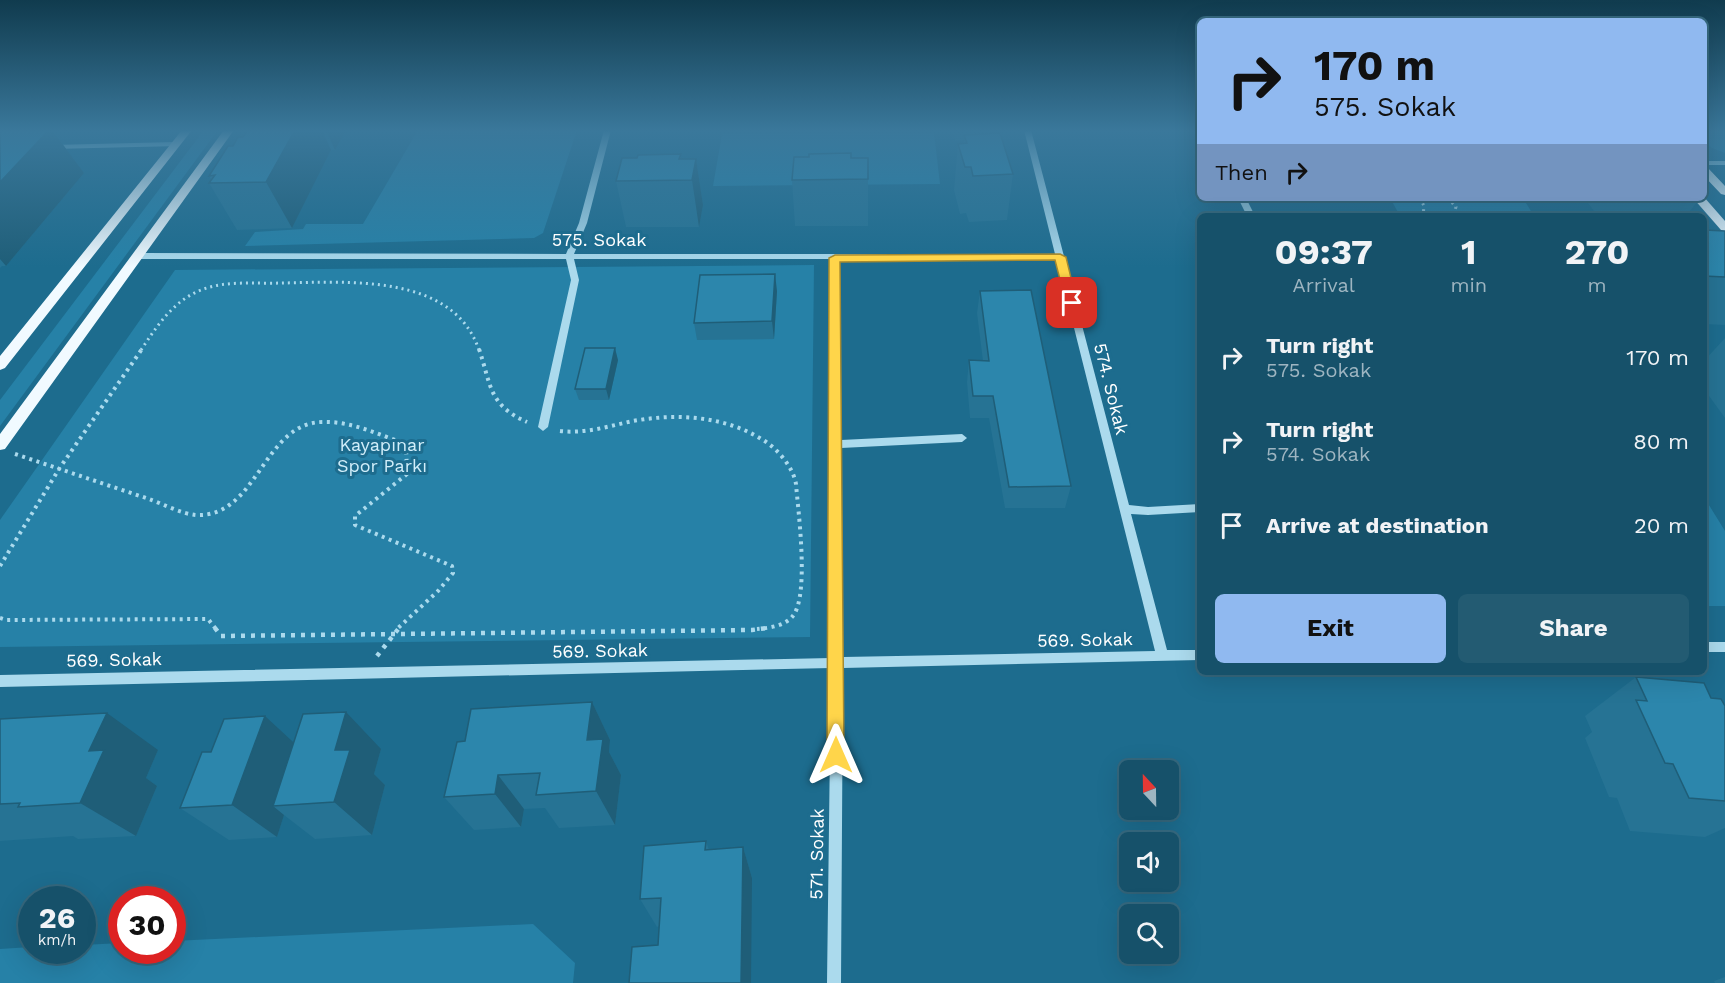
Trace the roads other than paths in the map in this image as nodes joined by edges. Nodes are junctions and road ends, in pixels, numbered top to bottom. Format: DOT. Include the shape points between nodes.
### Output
graph roads {
  1 [pos="150,176"];
  2 [pos="196,176"];
  3 [pos="595,176"];
  4 [pos="1040,176"];
  5 [pos="1710,176"];
  6 [pos="1725,192"];
  7 [pos="1702,201"];
  8 [pos="1725,228"];
  9 [pos="137,256"];
  10 [pos="568,256"];
  11 [pos="1060,257"];
  12 [pos="835,258"];
  13 [pos="0,364"];
  14 [pos="543,427"];
  15 [pos="962,438"];
  16 [pos="836,444"];
  17 [pos="5,449"];
  18 [pos="1197,508"];
  19 [pos="1124,509"];
  20 [pos="1707,647"];
  21 [pos="1725,647"];
  22 [pos="1197,655"];
  23 [pos="1162,656"];
  24 [pos="837,664"];
  25 [pos="0,681"];
  26 [pos="834,983"];
  1 -- 13 [label="main road"];
  2 -- 9 [label="main road"];
  3 -- 10 [label="street" via="583,224"];
  4 -- 11 [label="street, 574. Sokak"];
  5 -- 6 [label="main road"];
  7 -- 8 [label="main road"];
  9 -- 10 [label="street, 575. Sokak"];
  9 -- 17 [label="main road"];
  10 -- 12 [label="street, 575. Sokak"];
  10 -- 14 [label="street" via="575,280"];
  11 -- 12 [label="street, 575. Sokak"];
  11 -- 19 [label="street, 574. Sokak"];
  12 -- 16 [label="street, 571. Sokak"];
  15 -- 16 [label="street"];
  16 -- 24 [label="street, 571. Sokak"];
  18 -- 19 [label="street"];
  19 -- 23 [label="street, 574. Sokak"];
  20 -- 21 [label="street"];
  22 -- 23 [label="street, 569. Sokak"];
  23 -- 24 [label="street, 569. Sokak"];
  24 -- 25 [label="street, 569. Sokak"];
  24 -- 26 [label="street, 571. Sokak"];
}
